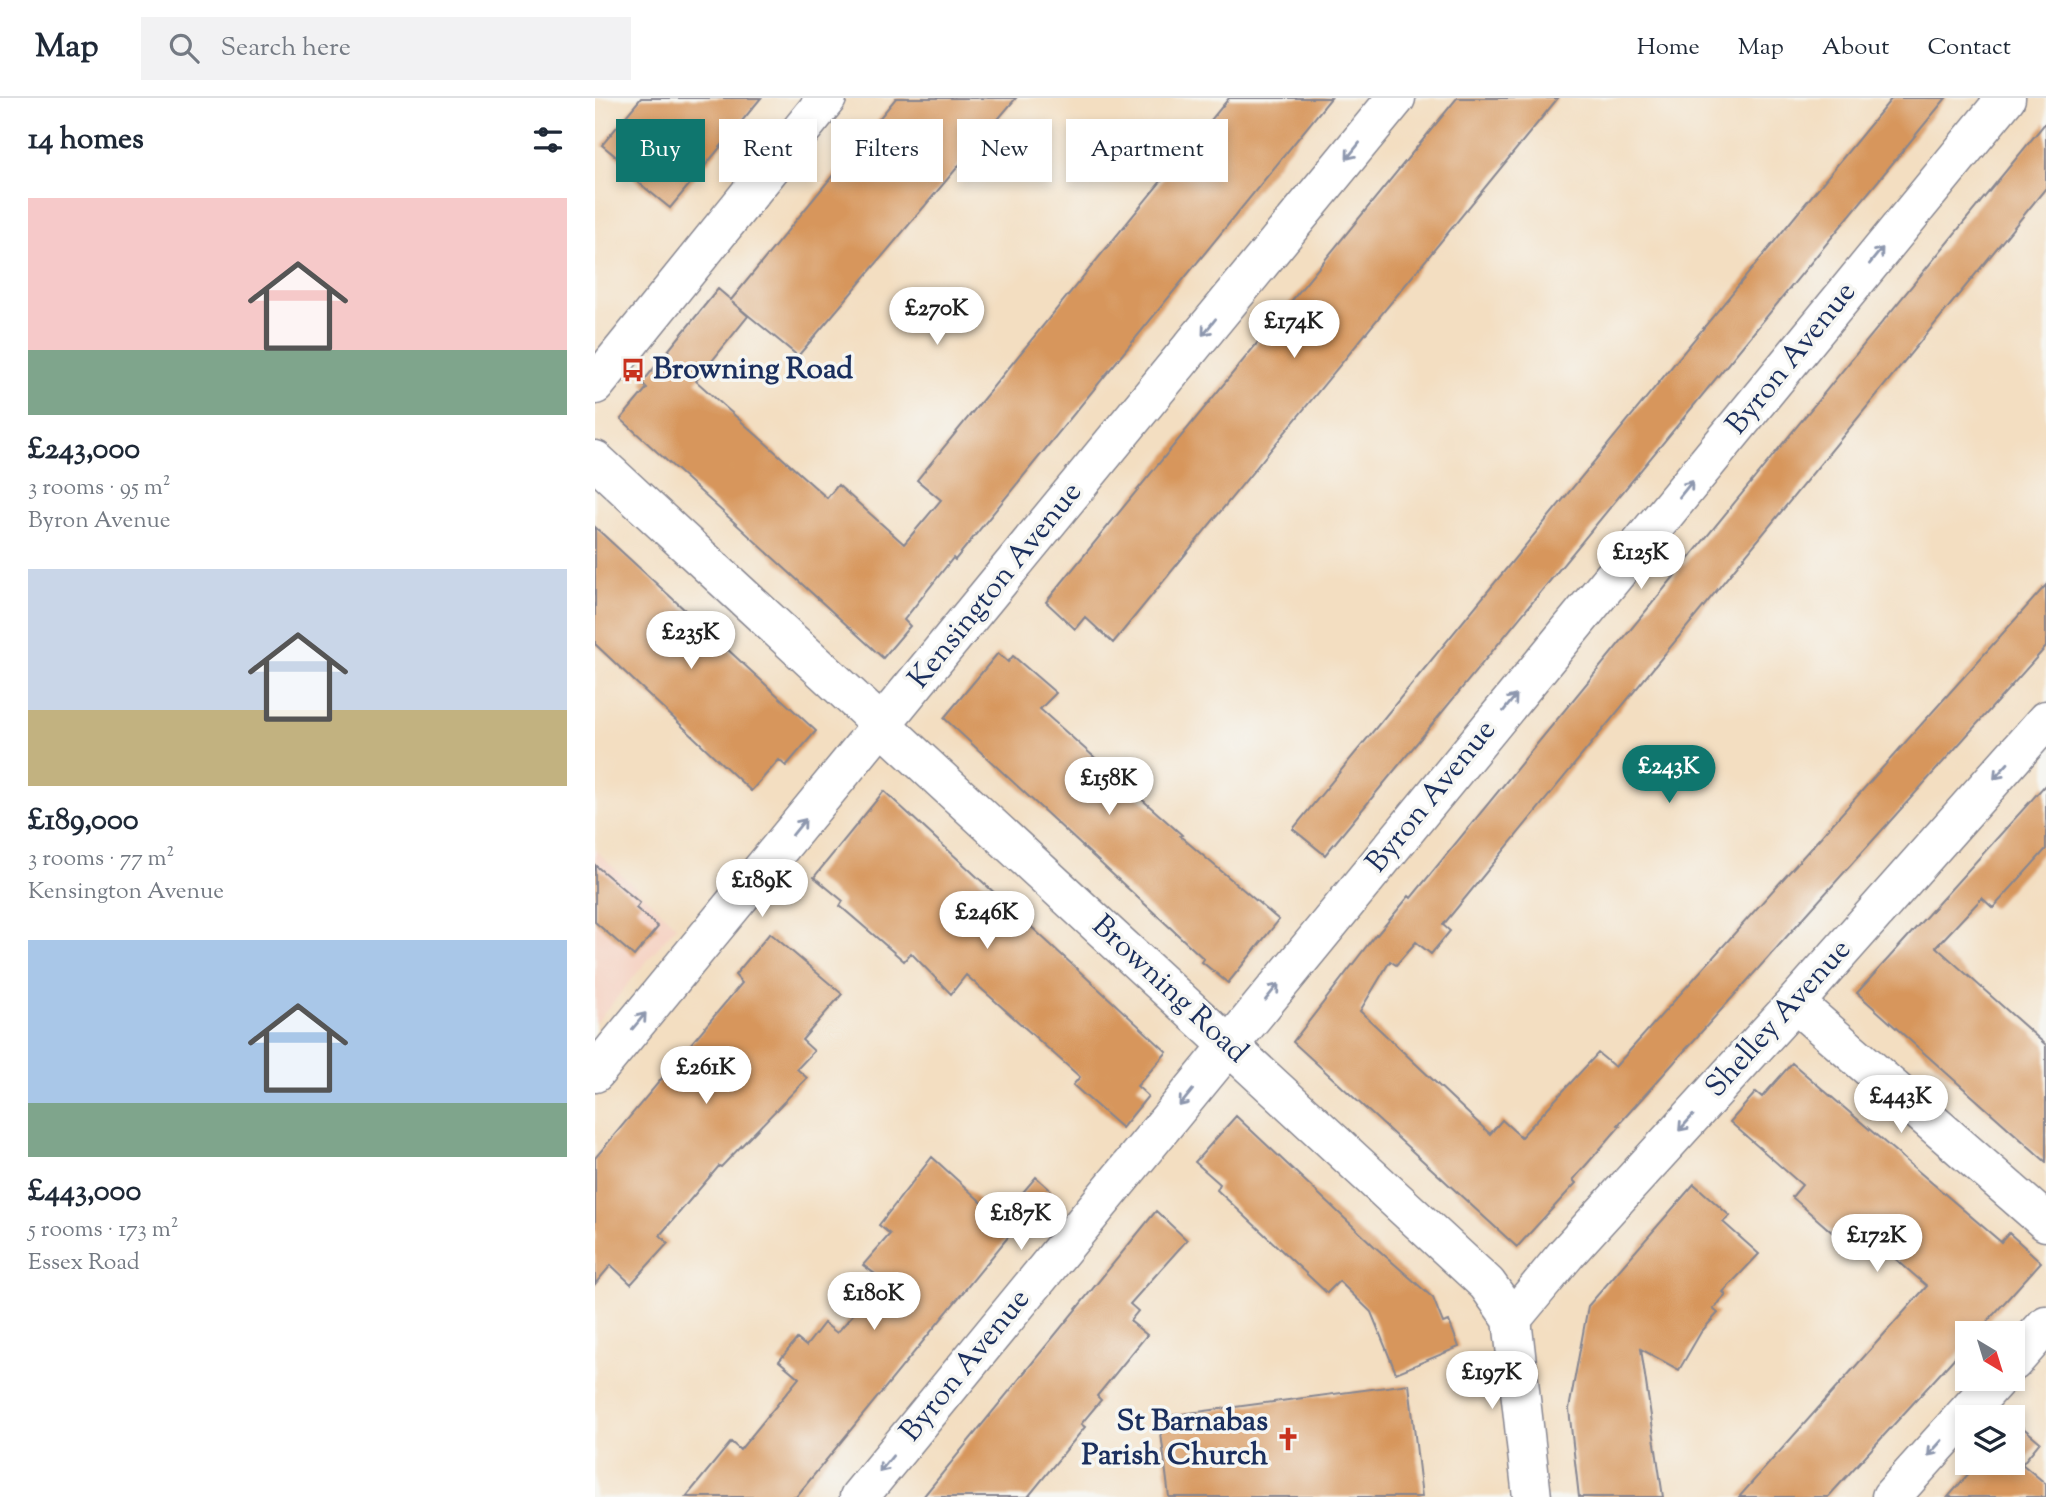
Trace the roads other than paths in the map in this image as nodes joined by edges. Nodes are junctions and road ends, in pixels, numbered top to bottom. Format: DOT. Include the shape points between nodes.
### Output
graph roads {
  1 [pos="827,98"];
  2 [pos="1396,98"];
  3 [pos="2006,98"];
  4 [pos="595,385"];
  5 [pos="595,460"];
  6 [pos="2046,720"];
  7 [pos="882,726"];
  8 [pos="1795,1003"];
  9 [pos="1229,1045"];
  10 [pos="595,1073"];
  11 [pos="2046,1222"];
  12 [pos="1512,1319"];
  13 [pos="2046,1325"];
  14 [pos="2025,1349"];
  15 [pos="1986,1391"];
  16 [pos="859,1497"];
  17 [pos="1532,1497"];
  18 [pos="1891,1497"];
  1 -- 4 [label="street"];
  2 -- 7 [label="street, Kensington Avenue, one-way"];
  9 -- 3 [label="street, Byron Avenue, one-way"];
  5 -- 7 [label="street, Browning Road"];
  6 -- 8 [label="street, Shelley Avenue, one-way"];
  7 -- 9 [label="street, Browning Road"];
  10 -- 7 [label="street, Kensington Avenue, one-way"];
  8 -- 11 [label="street"];
  8 -- 12 [label="street, Shelley Avenue, one-way"];
  9 -- 12 [label="street, Browning Road" via="1487,1283"];
  9 -- 16 [label="street, Byron Avenue, one-way"];
  12 -- 17 [label="street, Browning Road"];
  13 -- 14 [label="street"];
  15 -- 18 [label="street, one-way"];
}
